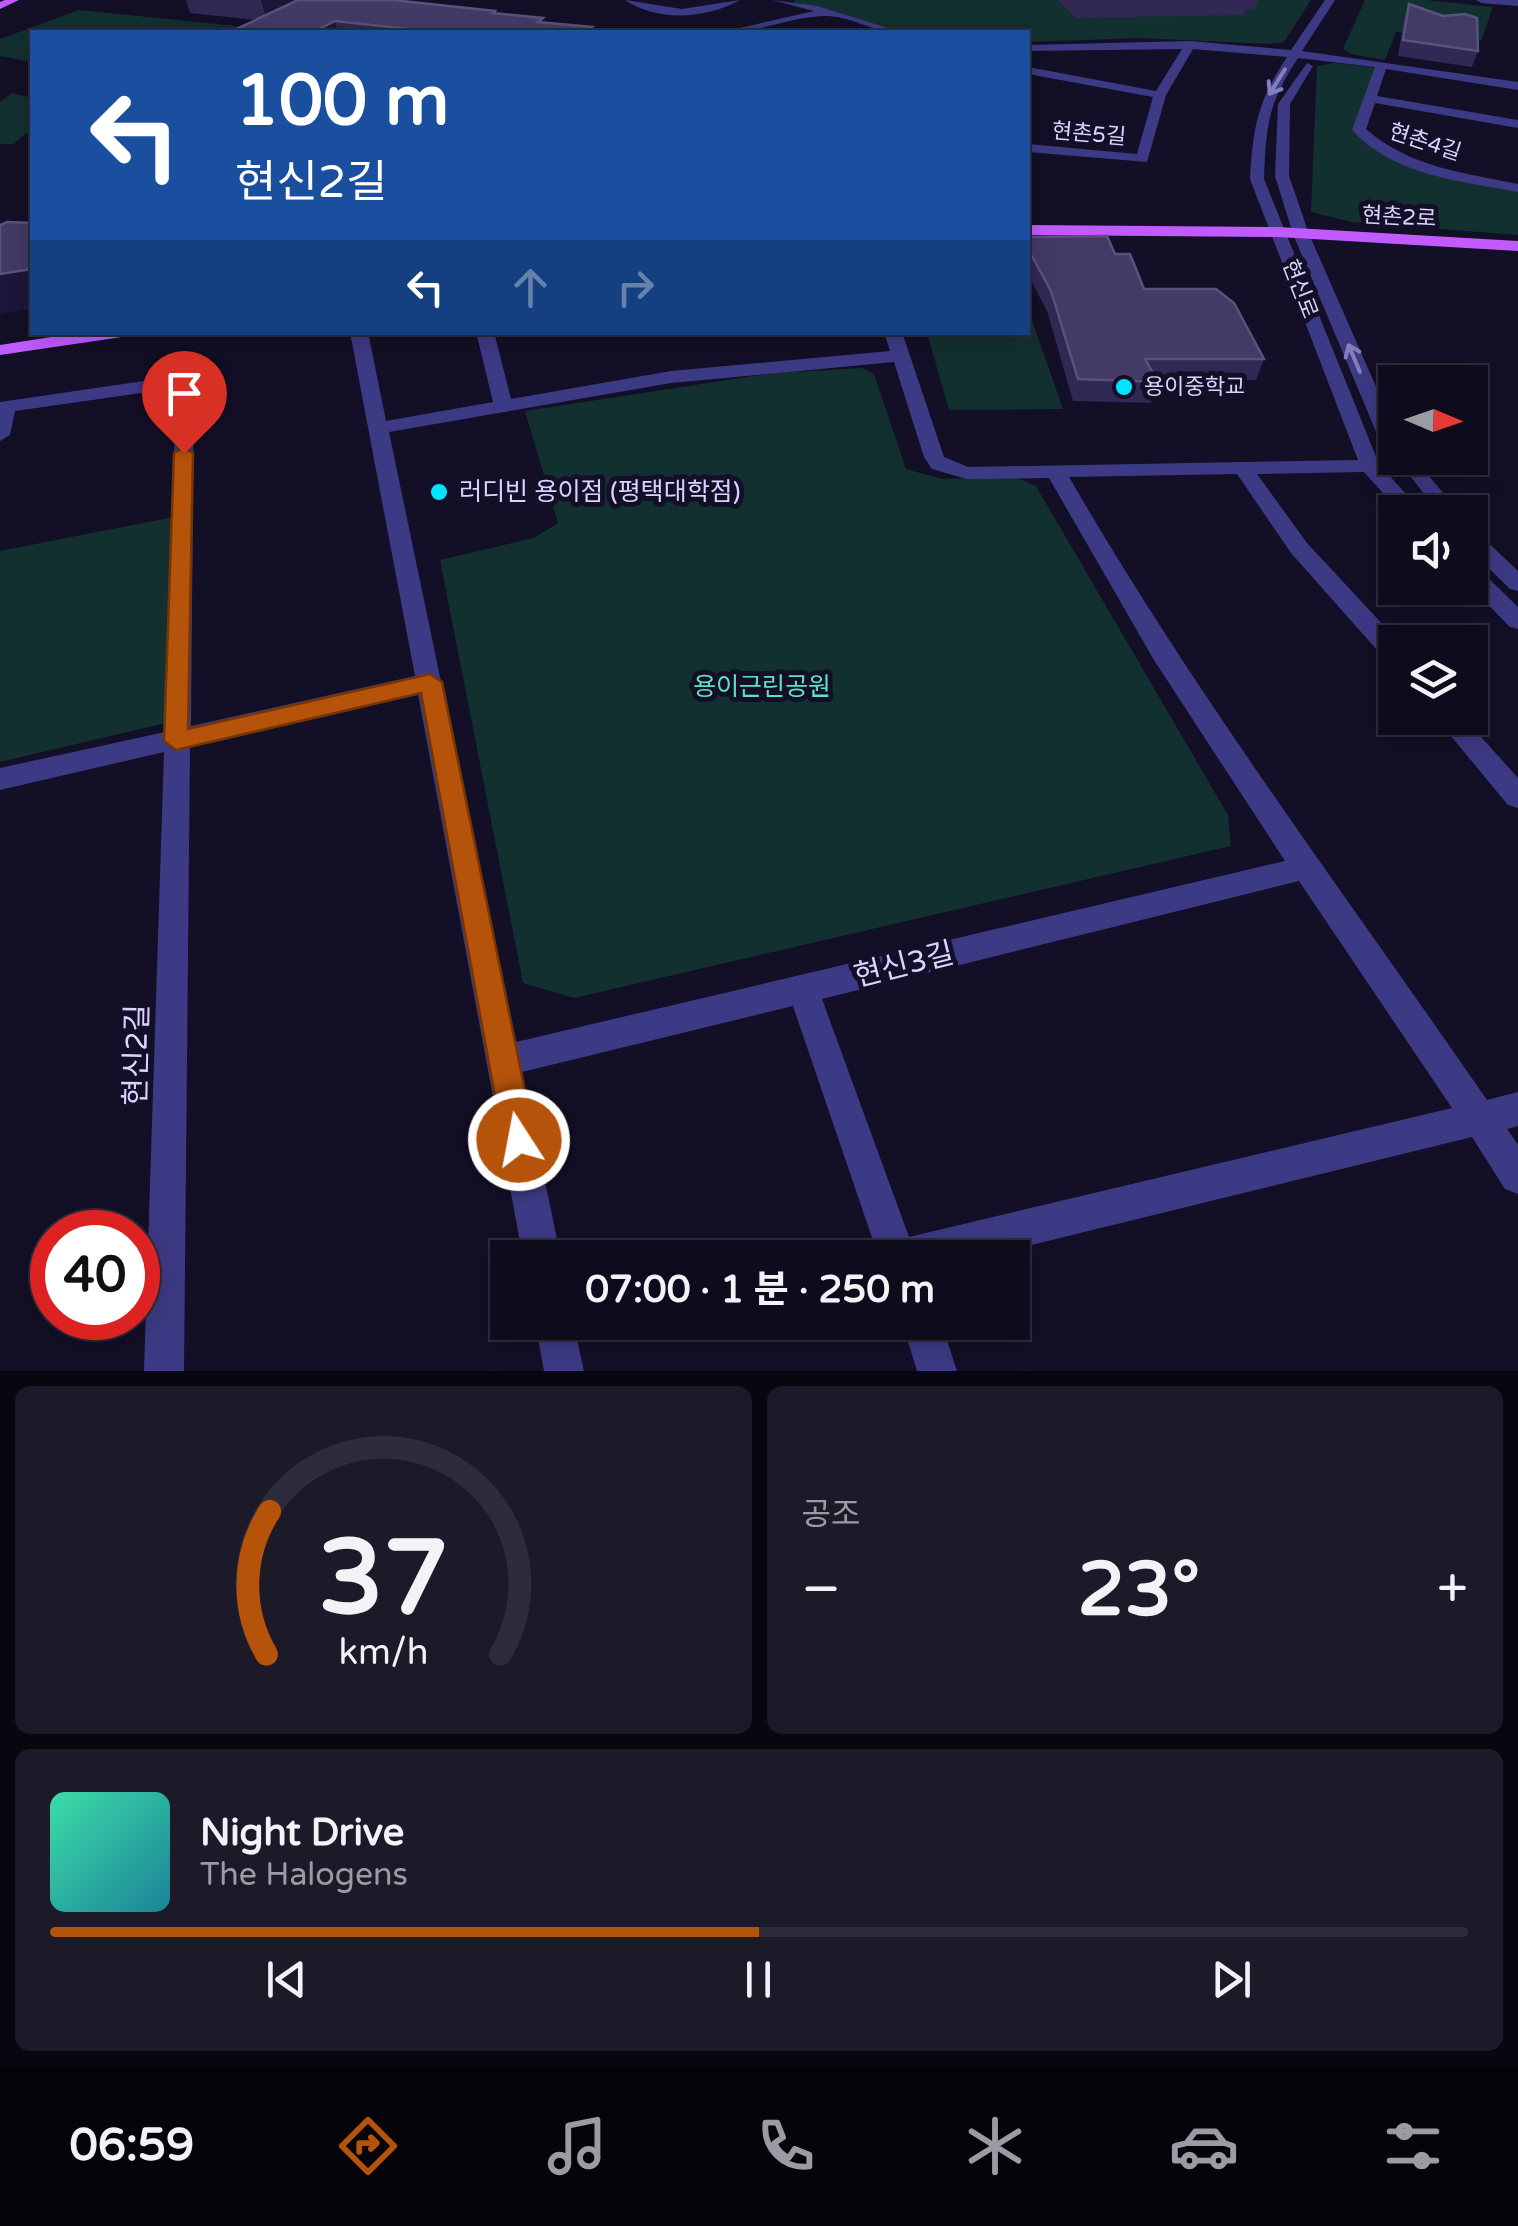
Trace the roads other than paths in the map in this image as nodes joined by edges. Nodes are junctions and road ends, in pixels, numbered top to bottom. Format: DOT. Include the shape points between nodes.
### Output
graph roads {
  1 [pos="14,0"];
  2 [pos="630,0"];
  3 [pos="735,0"];
  4 [pos="777,0"];
  5 [pos="1330,0"];
  6 [pos="1345,0"];
  7 [pos="1481,0"];
  8 [pos="1518,3"];
  9 [pos="0,6"];
  10 [pos="827,12"];
  11 [pos="736,30"];
  12 [pos="889,30"];
  13 [pos="1190,44"];
  14 [pos="1030,48"];
  15 [pos="1305,54"];
  16 [pos="1382,65"];
  17 [pos="1030,70"];
  18 [pos="1518,86"];
  19 [pos="1160,95"];
  20 [pos="1369,98"];
  21 [pos="1518,124"];
  22 [pos="1030,148"];
  23 [pos="1518,188"];
  24 [pos="1030,230"];
  25 [pos="1278,232"];
  26 [pos="1300,234"];
  27 [pos="1518,246"];
  28 [pos="102,335"];
  29 [pos="360,335"];
  30 [pos="486,335"];
  31 [pos="894,335"];
  32 [pos="0,350"];
  33 [pos="899,356"];
  34 [pos="504,404"];
  35 [pos="4,407"];
  36 [pos="1378,413"];
  37 [pos="380,428"];
  38 [pos="0,435"];
  39 [pos="1370,466"];
  40 [pos="1244,468"];
  41 [pos="1056,472"];
  42 [pos="1418,475"];
  43 [pos="1396,495"];
  44 [pos="1434,495"];
  45 [pos="1488,555"];
  46 [pos="1518,584"];
  47 [pos="1488,591"];
  48 [pos="1518,622"];
  49 [pos="1378,635"];
  50 [pos="430,682"];
  51 [pos="1465,735"];
  52 [pos="176,741"];
  53 [pos="0,779"];
  54 [pos="1518,797"];
  55 [pos="1304,868"];
  56 [pos="803,989"];
  57 [pos="504,1061"];
  58 [pos="1518,1109"];
  59 [pos="1480,1118"];
  60 [pos="1518,1176"];
  61 [pos="539,1240"];
  62 [pos="893,1240"];
  63 [pos="974,1240"];
  64 [pos="558,1340"];
  65 [pos="927,1340"];
  66 [pos="164,1371"];
  67 [pos="564,1371"];
  68 [pos="938,1371"];
  1 -- 9 [label="main road"];
  2 -- 3 [label="street" via="685,15"];
  4 -- 10 [label="street"];
  5 -- 15 [label="street"];
  6 -- 15 [label="street, 현신로"];
  7 -- 8 [label="street"];
  10 -- 11 [label="street"];
  10 -- 12 [label="street"];
  13 -- 14 [label="street"];
  13 -- 15 [label="street"];
  13 -- 19 [label="street, 현촌5길"];
  15 -- 16 [label="street"];
  15 -- 25 [label="street, one-way" via="1270,93 1259,130 1257,179"];
  15 -- 26 [label="street, 현신로" via="1284,104 1282,176"];
  16 -- 18 [label="street" via="1419,65"];
  16 -- 20 [label="street, 현촌4길"];
  17 -- 19 [label="street"];
  19 -- 22 [label="street, 현촌5길" via="1142,159"];
  20 -- 21 [label="street, 현촌4길"];
  20 -- 23 [label="street, 현촌4길" via="1359,130 1376,148"];
  24 -- 25 [label="main road, 현신로"];
  25 -- 26 [label="main road, 현촌2로"];
  25 -- 39 [label="street, 현신로"];
  26 -- 27 [label="main road, 현촌2로"];
  36 -- 26 [label="street, 현신로, one-way"];
  28 -- 32 [label="main road"];
  29 -- 37 [label="street"];
  30 -- 34 [label="street"];
  31 -- 33 [label="street"];
  33 -- 34 [label="street" via="671,376"];
  33 -- 41 [label="street" via="939,464 967,473"];
  34 -- 37 [label="street"];
  35 -- 38 [label="street, 현신2길"];
  35 -- 52 [label="street, 현신2길" via="186,381"];
  37 -- 50 [label="street"];
  39 -- 40 [label="street"];
  39 -- 43 [label="street, 현신로"];
  40 -- 41 [label="street"];
  40 -- 49 [label="street" via="1300,548"];
  41 -- 55 [label="street" via="1147,627"];
  42 -- 44 [label="street"];
  45 -- 46 [label="street"];
  47 -- 48 [label="street"];
  50 -- 52 [label="street"];
  50 -- 57 [label="street"];
  51 -- 54 [label="street"];
  52 -- 53 [label="street"];
  52 -- 66 [label="street, 현신2길"];
  55 -- 56 [label="street, 현신3길"];
  55 -- 59 [label="street"];
  56 -- 57 [label="street, 현신3길"];
  56 -- 62 [label="street"];
  57 -- 61 [label="street"];
  58 -- 59 [label="street"];
  59 -- 60 [label="street"];
  59 -- 63 [label="street"];
  64 -- 67 [label="street"];
  65 -- 68 [label="street"];
}
